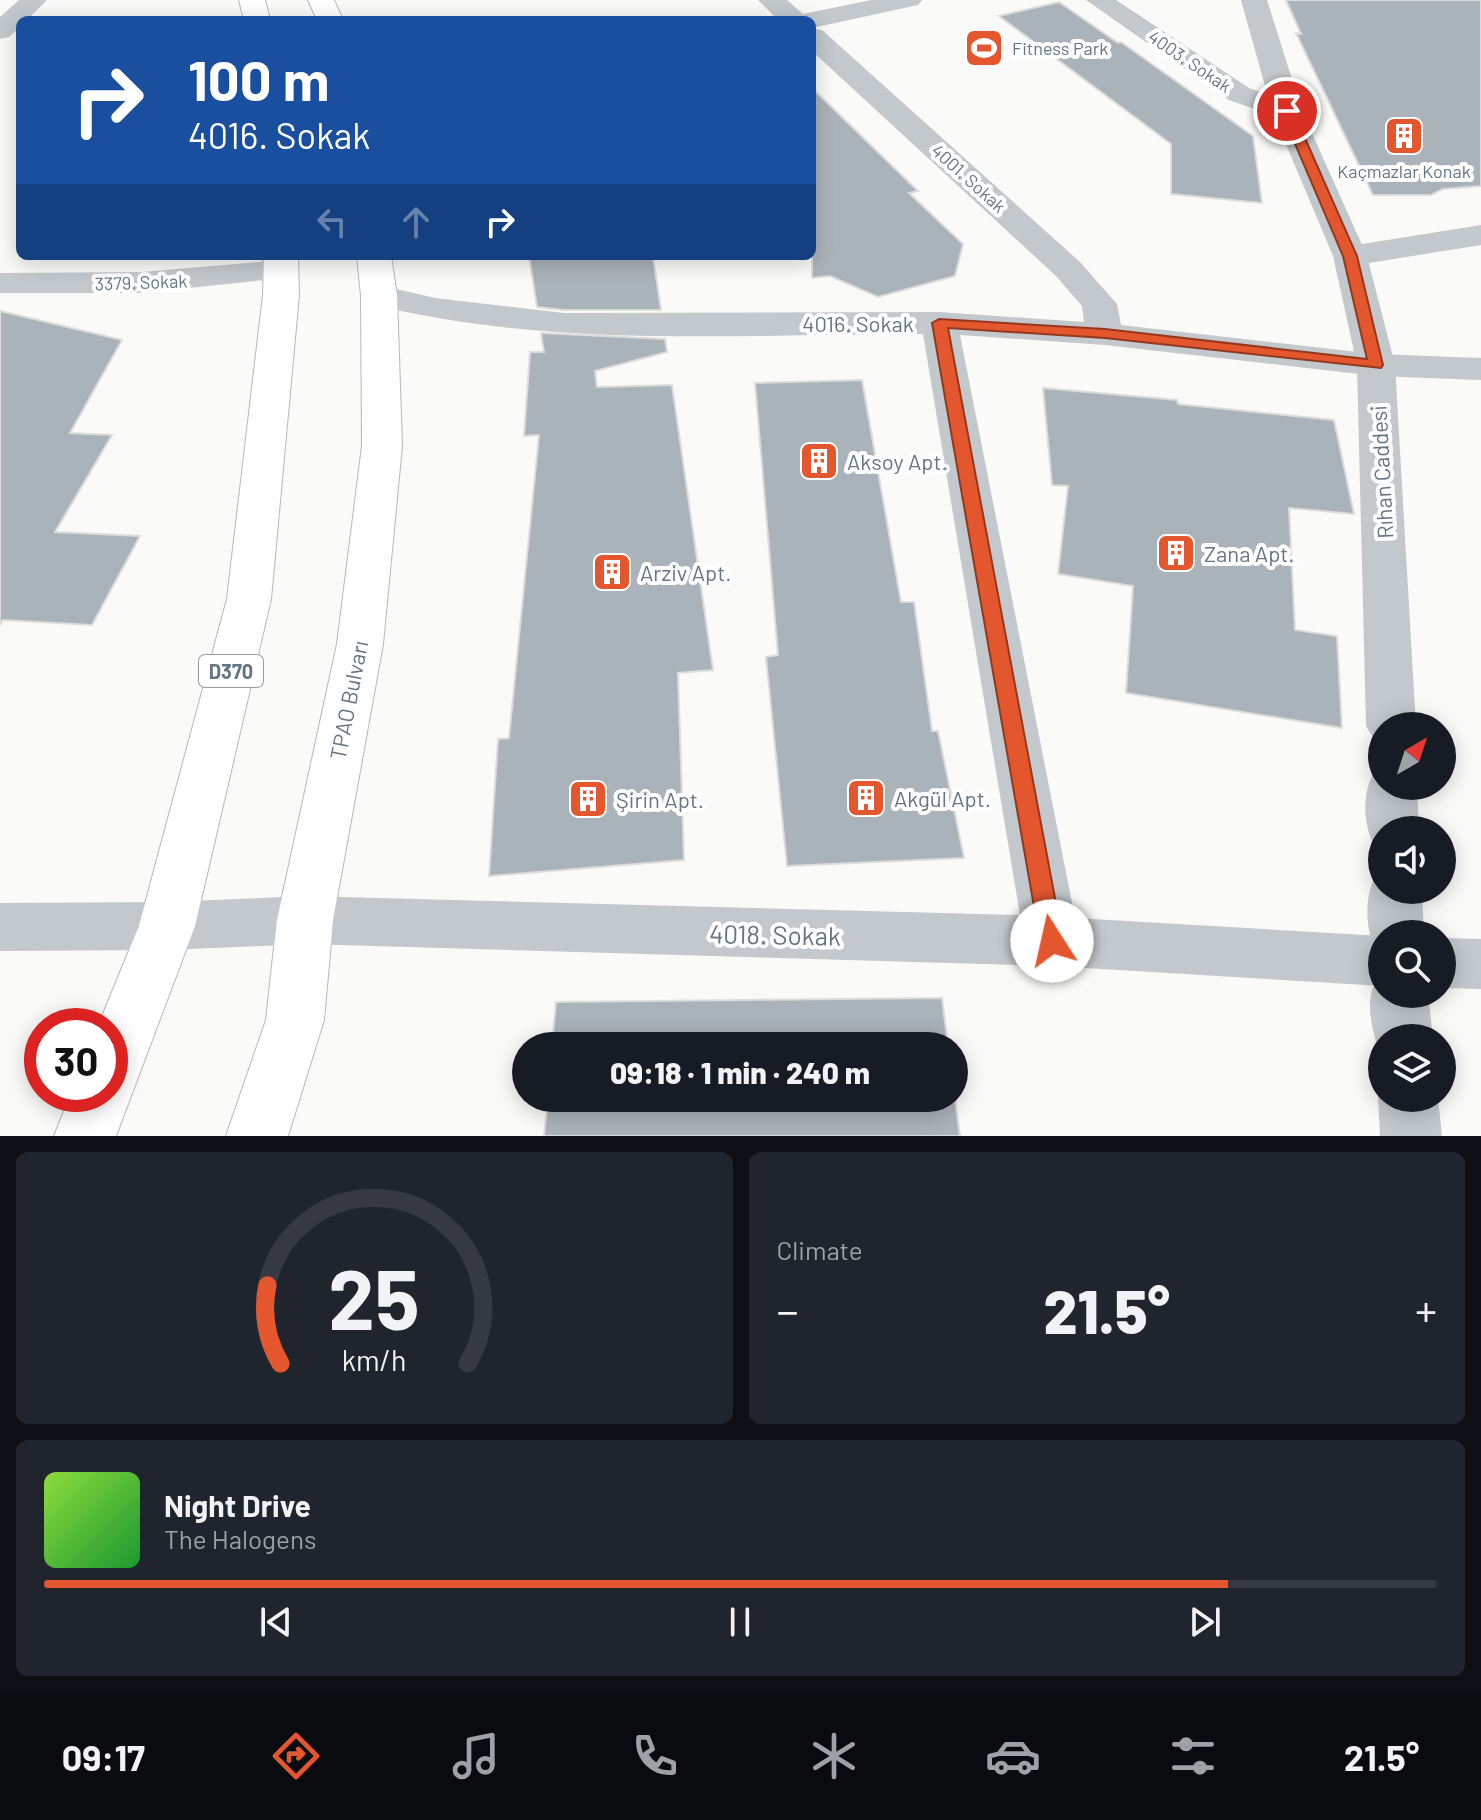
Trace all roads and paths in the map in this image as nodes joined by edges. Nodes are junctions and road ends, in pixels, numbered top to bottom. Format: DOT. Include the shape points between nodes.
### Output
graph roads {
  1 [pos="34,0"];
  2 [pos="771,0"];
  3 [pos="909,0"];
  4 [pos="1099,0"];
  5 [pos="1254,0"];
  6 [pos="16,16"];
  7 [pos="16,16"];
  8 [pos="789,16"];
  9 [pos="816,19"];
  10 [pos="0,31"];
  11 [pos="816,40"];
  12 [pos="1287,111"];
  13 [pos="1481,235"];
  14 [pos="1350,256"];
  15 [pos="281,263"];
  16 [pos="376,276"];
  17 [pos="0,283"];
  18 [pos="939,323"];
  19 [pos="1105,334"];
  20 [pos="1376,365"];
  21 [pos="1481,369"];
  22 [pos="1390,712"];
  23 [pos="305,920"];
  24 [pos="167,926"];
  25 [pos="0,927"];
  26 [pos="1052,941"];
  27 [pos="1368,960"];
  28 [pos="1456,963"];
  29 [pos="1481,964"];
  30 [pos="128,1025"];
  31 [pos="94,1112"];
  32 [pos="1409,1112"];
  33 [pos="85,1136"];
  34 [pos="257,1136"];
  35 [pos="1411,1136"];
  1 -- 7 [label="street"];
  2 -- 8 [label="street"];
  3 -- 9 [label="street"];
  4 -- 12 [label="street, 4003. Sokak" via="1239,94"];
  5 -- 12 [label="street, Rıhan Caddesi"];
  6 -- 10 [label="street"];
  11 -- 19 [label="street, 4001. Sokak" via="1068,269 1099,304"];
  12 -- 14 [label="street, Rıhan Caddesi"];
  13 -- 14 [label="street"];
  14 -- 20 [label="street, Rıhan Caddesi"];
  15 -- 17 [label="street, 3379. Sokak" via="177,282"];
  15 -- 24 [label="highway, D370" via="249,599"];
  16 -- 18 [label="street, 4016. Sokak" via="435,309 564,324"];
  16 -- 23 [label="highway, TPAO Bulvarı" via="382,446 362,629"];
  18 -- 19 [label="street, 4016. Sokak"];
  18 -- 26 [label="street"];
  19 -- 20 [label="street, 4016. Sokak"];
  20 -- 21 [label="street, 4016. Sokak"];
  20 -- 22 [label="street, Rıhan Caddesi"];
  23 -- 24 [label="street, 4018. Sokak"];
  23 -- 26 [label="street, 4018. Sokak"];
  23 -- 34 [label="highway, TPAO Bulvarı" via="295,1020"];
  24 -- 25 [label="street, 4018. Sokak"];
  24 -- 30 [label="highway, D370"];
  26 -- 27 [label="street, 4018. Sokak"];
  28 -- 29 [label="street"];
  31 -- 33 [label="highway"];
  32 -- 35 [label="street"];
}
